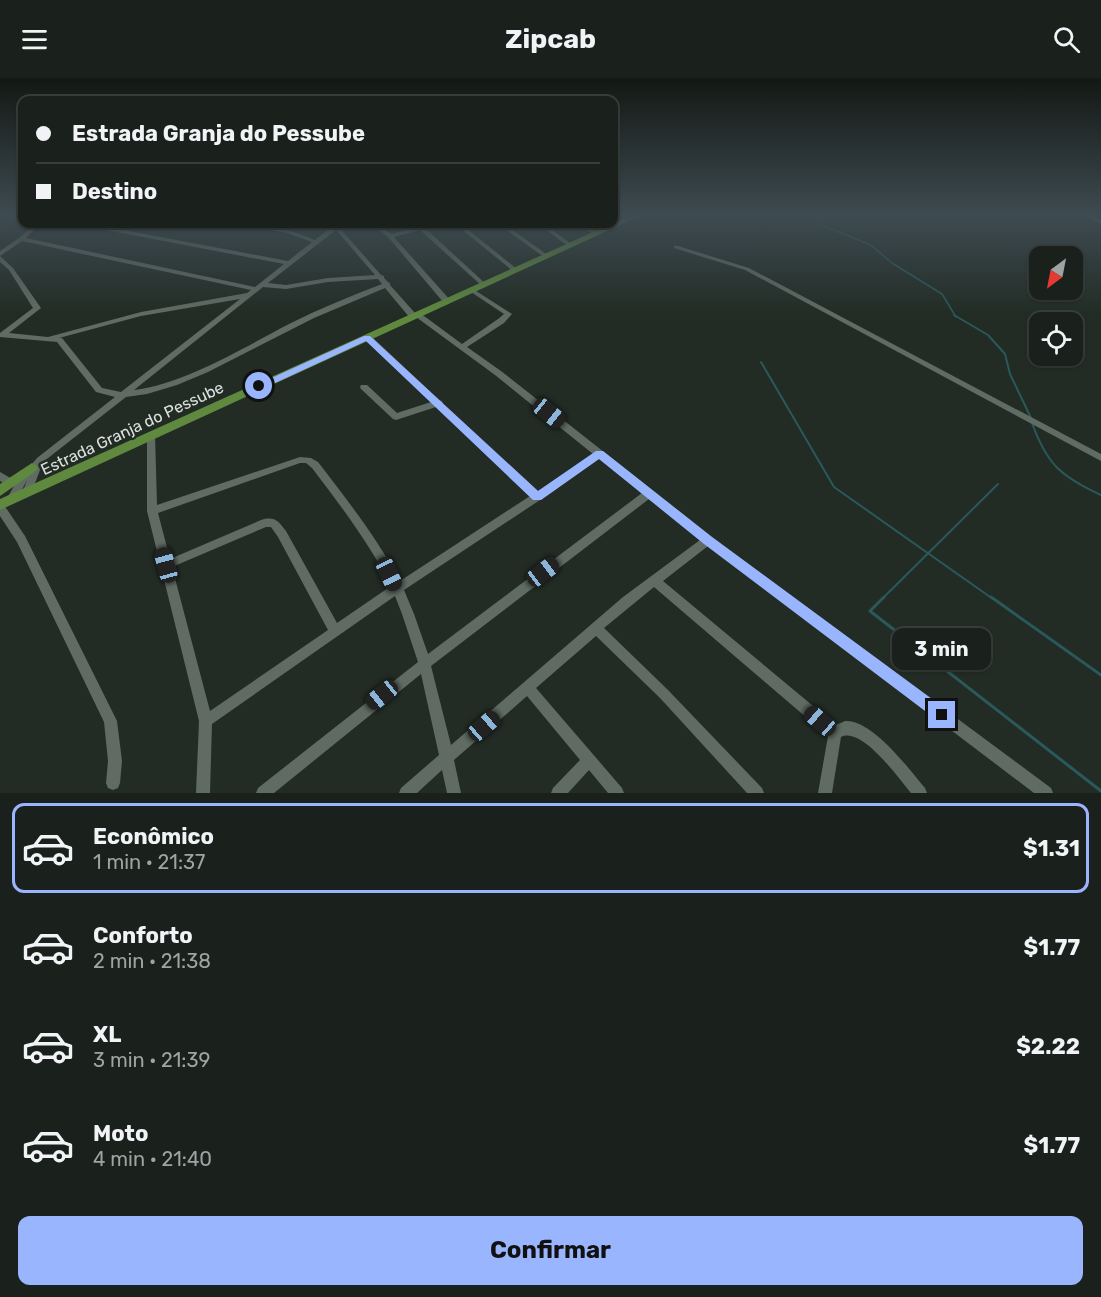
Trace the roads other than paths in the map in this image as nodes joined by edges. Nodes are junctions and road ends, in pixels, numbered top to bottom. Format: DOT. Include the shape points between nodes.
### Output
graph roads {
  1 [pos="67,248"];
  2 [pos="212,248"];
  3 [pos="308,248"];
  4 [pos="358,248"];
  5 [pos="401,248"];
  6 [pos="444,248"];
  7 [pos="488,248"];
  8 [pos="535,248"];
  9 [pos="563,248"];
  10 [pos="680,248"];
  11 [pos="0,256"];
  12 [pos="546,256"];
  13 [pos="289,263"];
  14 [pos="515,270"];
  15 [pos="385,280"];
  16 [pos="483,284"];
  17 [pos="259,287"];
  18 [pos="471,290"];
  19 [pos="249,296"];
  20 [pos="447,301"];
  21 [pos="415,315"];
  22 [pos="1,335"];
  23 [pos="367,337"];
  24 [pos="50,338"];
  25 [pos="462,347"];
  26 [pos="364,387"];
  27 [pos="125,395"];
  28 [pos="439,403"];
  29 [pos="151,435"];
  30 [pos="599,453"];
  31 [pos="1101,458"];
  32 [pos="36,467"];
  33 [pos="58,478"];
  34 [pos="28,492"];
  35 [pos="4,494"];
  36 [pos="648,494"];
  37 [pos="537,497"];
  38 [pos="152,511"];
  39 [pos="708,540"];
  40 [pos="166,565"];
  41 [pos="654,580"];
  42 [pos="396,589"];
  43 [pos="597,629"];
  44 [pos="335,632"];
  45 [pos="424,661"];
  46 [pos="528,688"];
  47 [pos="206,721"];
  48 [pos="835,733"];
  49 [pos="447,756"];
  50 [pos="589,760"];
  51 [pos="113,783"];
  52 [pos="205,791"];
  53 [pos="263,793"];
  54 [pos="406,793"];
  55 [pos="454,793"];
  56 [pos="558,793"];
  57 [pos="617,793"];
  58 [pos="757,793"];
  59 [pos="825,793"];
  60 [pos="920,793"];
  61 [pos="1046,793"];
  1 -- 17 [label="street"];
  2 -- 13 [label="street"];
  3 -- 13 [label="street"];
  4 -- 15 [label="street"];
  5 -- 20 [label="street"];
  6 -- 16 [label="street"];
  7 -- 14 [label="street"];
  8 -- 12 [label="street"];
  9 -- 12 [label="main road, Estrada Granja do Pessube"];
  10 -- 31 [label="street" via="747,270"];
  11 -- 22 [label="street" via="37,308"];
  12 -- 14 [label="main road, Estrada Granja do Pessube"];
  13 -- 17 [label="street"];
  14 -- 16 [label="main road, Estrada Granja do Pessube"];
  15 -- 17 [label="street" via="328,280"];
  15 -- 21 [label="street"];
  15 -- 27 [label="street" via="201,373 154,390"];
  16 -- 18 [label="main road, Estrada Granja do Pessube"];
  17 -- 19 [label="street"];
  18 -- 20 [label="main road, Estrada Granja do Pessube"];
  18 -- 25 [label="street" via="508,314"];
  19 -- 24 [label="street" via="141,314"];
  19 -- 27 [label="street"];
  20 -- 21 [label="main road, Estrada Granja do Pessube"];
  21 -- 23 [label="main road, Estrada Granja do Pessube"];
  21 -- 25 [label="street"];
  22 -- 24 [label="street"];
  23 -- 28 [label="street"];
  23 -- 29 [label="main road, Estrada Granja do Pessube"];
  24 -- 27 [label="street" via="66,345 99,390"];
  25 -- 30 [label="street"];
  26 -- 28 [label="street" via="396,417"];
  27 -- 32 [label="street"];
  28 -- 37 [label="street"];
  29 -- 33 [label="main road, Estrada Granja do Pessube"];
  29 -- 38 [label="street"];
  30 -- 36 [label="street"];
  30 -- 37 [label="street"];
  32 -- 33 [label="main road" via="44,479"];
  32 -- 34 [label="street"];
  32 -- 35 [label="main road"];
  33 -- 34 [label="main road, Estrada Granja do Pessube"];
  34 -- 35 [label="main road, Estrada Granja do Pessube"];
  35 -- 51 [label="street" via="21,539 110,721 116,761"];
  36 -- 39 [label="street"];
  36 -- 45 [label="street"];
  37 -- 42 [label="street"];
  38 -- 40 [label="street"];
  38 -- 42 [label="street" via="308,460 362,529"];
  39 -- 41 [label="street"];
  39 -- 61 [label="street"];
  40 -- 44 [label="street" via="273,523"];
  40 -- 47 [label="street"];
  41 -- 43 [label="street"];
  41 -- 48 [label="street"];
  42 -- 44 [label="street"];
  42 -- 45 [label="street"];
  43 -- 46 [label="street"];
  43 -- 58 [label="street"];
  44 -- 47 [label="street"];
  45 -- 49 [label="street"];
  45 -- 53 [label="street"];
  46 -- 49 [label="street"];
  46 -- 50 [label="street"];
  47 -- 52 [label="street"];
  48 -- 59 [label="street"];
  48 -- 60 [label="street" via="849,726 874,741"];
  49 -- 54 [label="street"];
  49 -- 55 [label="street"];
  50 -- 56 [label="street"];
  50 -- 57 [label="street"];
}
